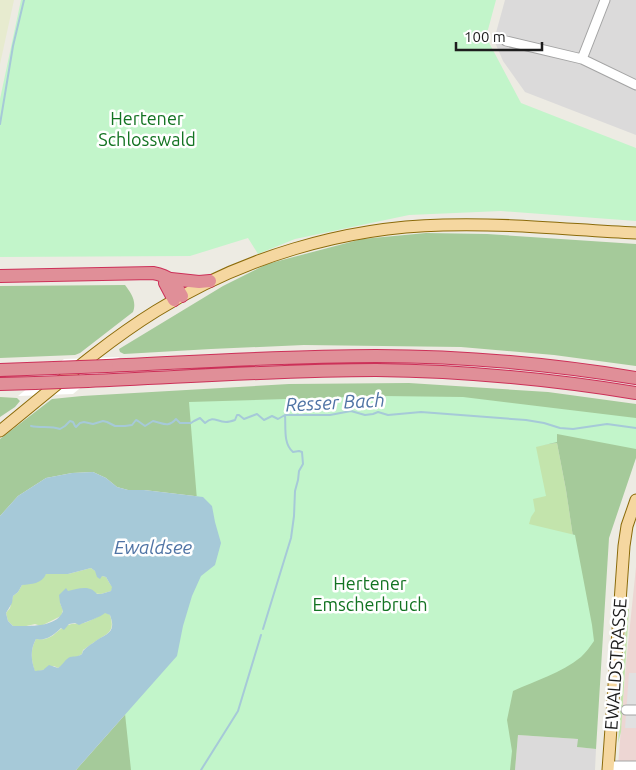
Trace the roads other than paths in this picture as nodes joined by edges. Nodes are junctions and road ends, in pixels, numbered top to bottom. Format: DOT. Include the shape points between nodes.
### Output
graph roads {
  1 [pos="605,0"];
  2 [pos="506,41"];
  3 [pos="582,59"];
  4 [pos="636,85"];
  5 [pos="636,233"];
  6 [pos="148,273"];
  7 [pos="0,276"];
  8 [pos="171,280"];
  9 [pos="210,281"];
  10 [pos="178,298"];
  11 [pos="0,370"];
  12 [pos="636,378"];
  13 [pos="0,384"];
  14 [pos="636,393"];
  15 [pos="0,431"];
  16 [pos="636,500"];
  17 [pos="636,524"];
  18 [pos="626,710"];
  19 [pos="636,710"];
  20 [pos="636,766"];
  21 [pos="611,768"];
  1 -- 3 [label="street"];
  2 -- 3 [label="street"];
  3 -- 4 [label="street"];
  5 -- 9 [label="main road" via="442,224 390,229 313,244 257,261"];
  6 -- 7 [label="highway"];
  6 -- 8 [label="highway" via="161,274"];
  6 -- 10 [label="highway" via="160,278"];
  8 -- 9 [label="highway"];
  8 -- 10 [label="highway"];
  9 -- 10 [label="main road"];
  10 -- 15 [label="main road" via="116,338"];
  11 -- 12 [label="highway, bridge" via="377,356 489,360"];
  13 -- 14 [label="highway, bridge" via="376,370 487,375"];
  16 -- 21 [label="main road, EWALDSTRASSE" via="624,546"];
  17 -- 21 [label="main road, EWALDSTRASSE" via="626,588"];
  18 -- 19 [label="street"];
  20 -- 21 [label="street"];
}
